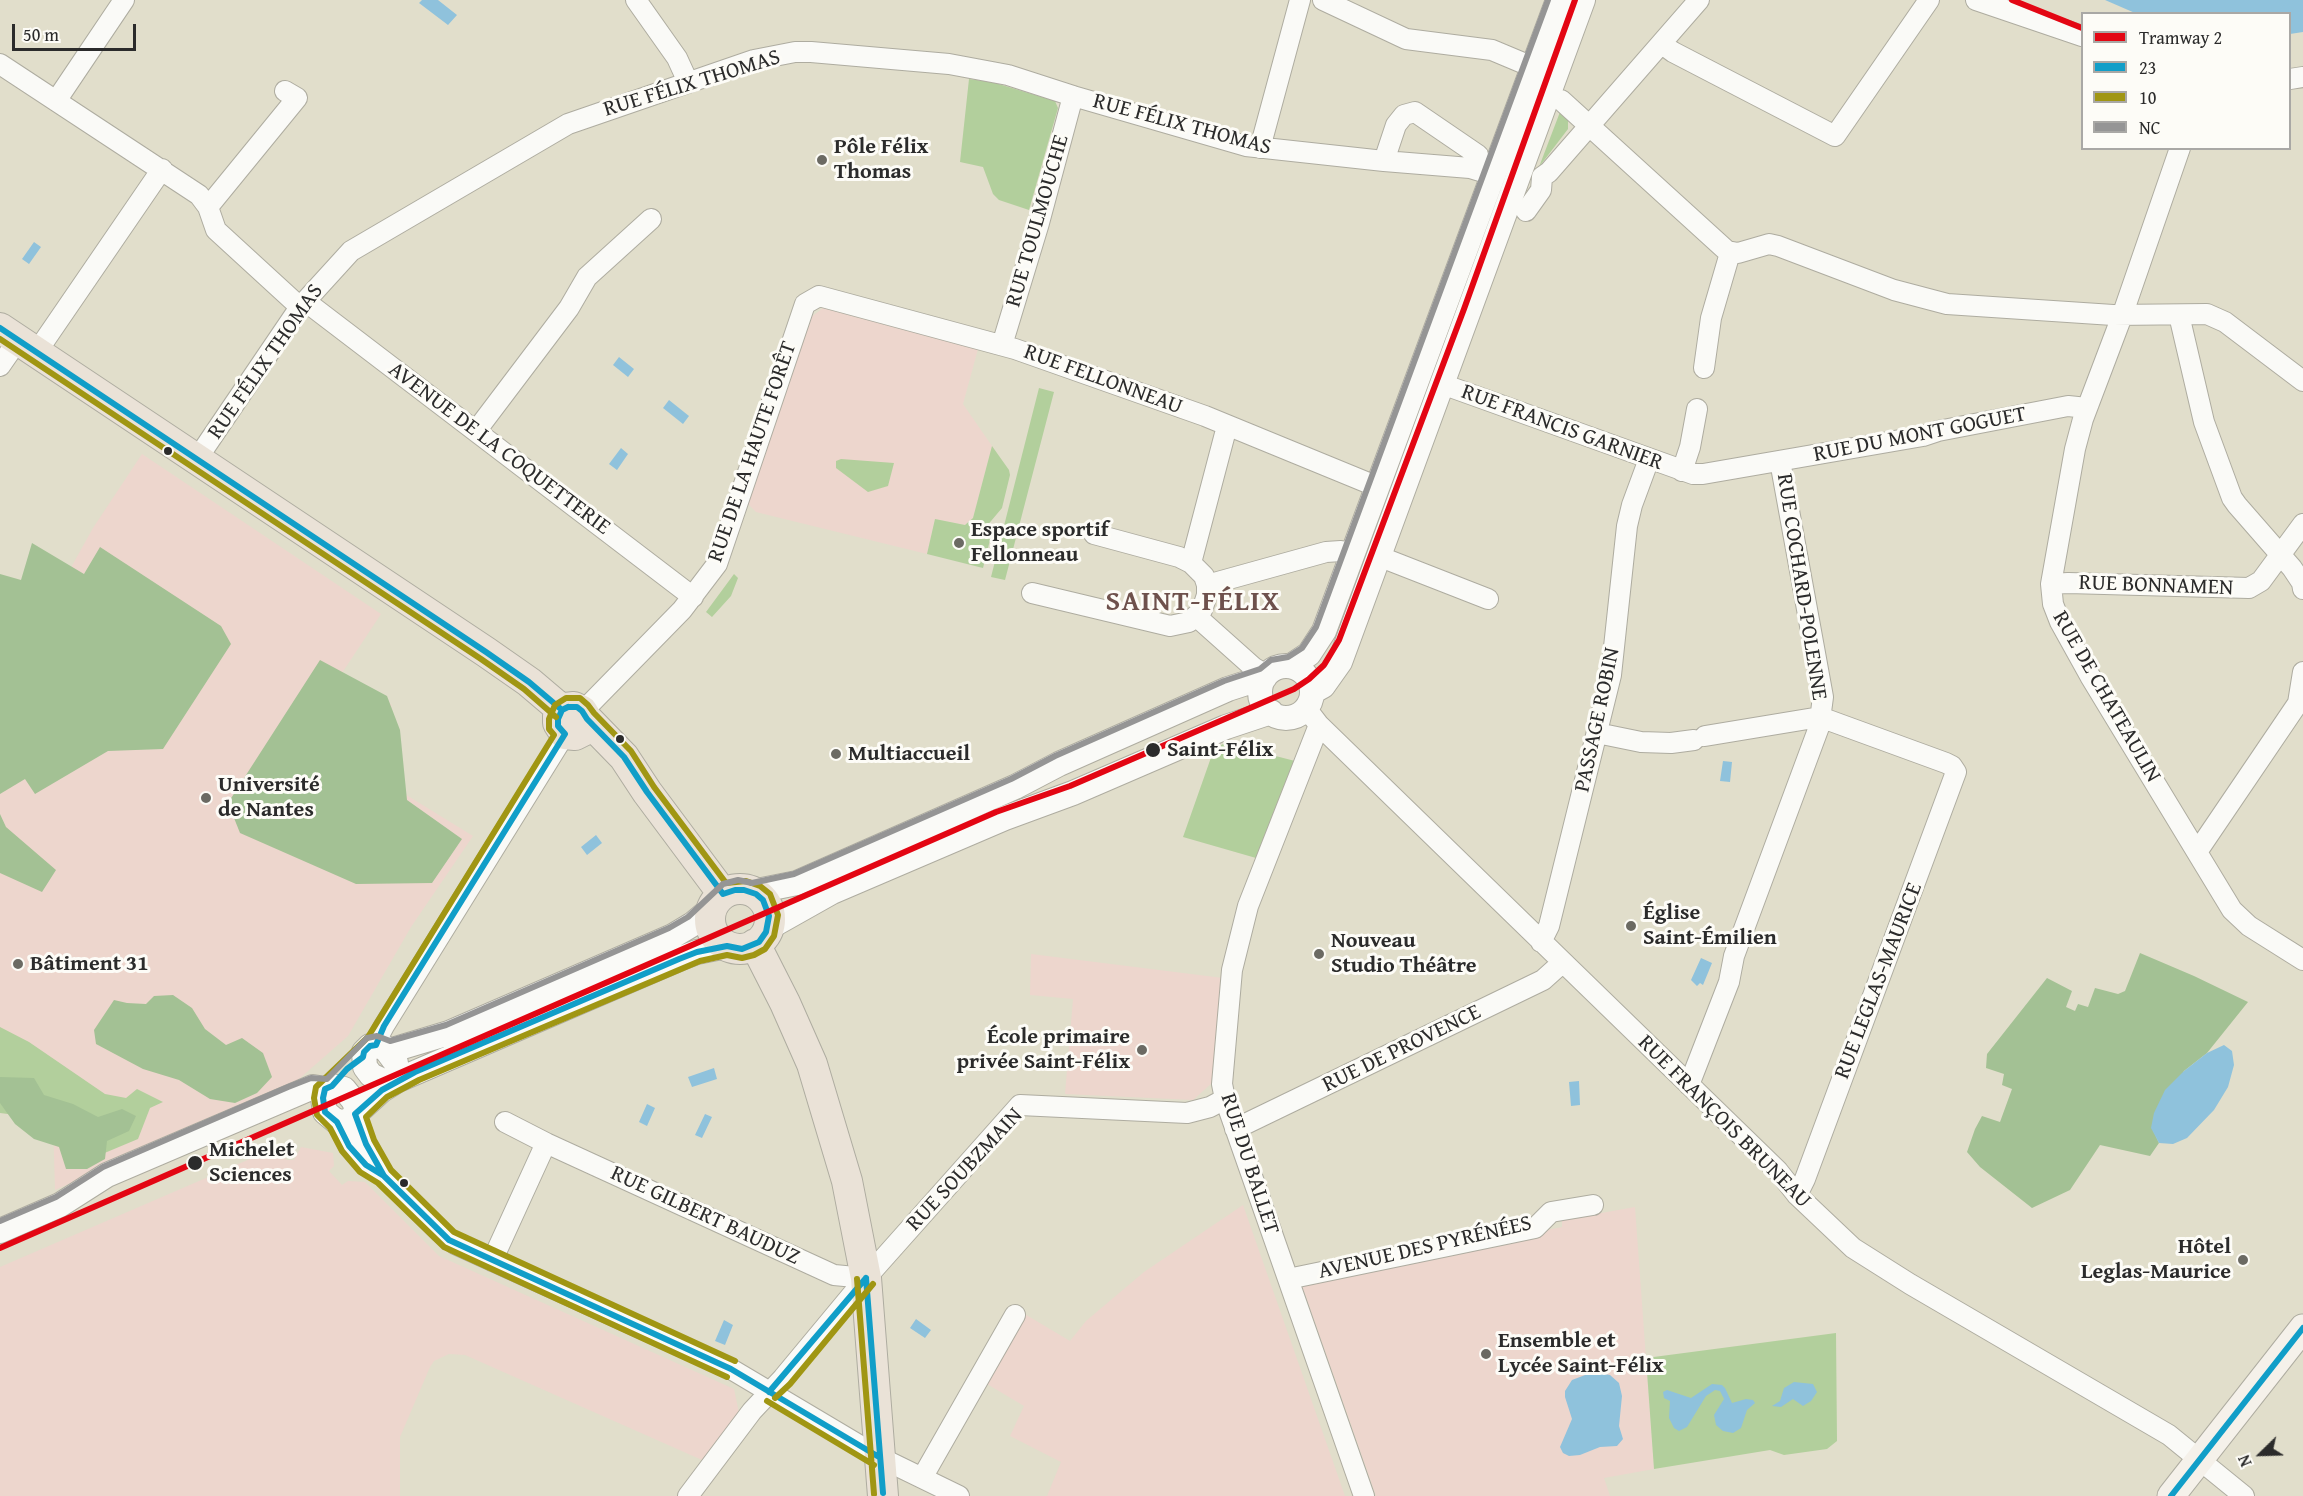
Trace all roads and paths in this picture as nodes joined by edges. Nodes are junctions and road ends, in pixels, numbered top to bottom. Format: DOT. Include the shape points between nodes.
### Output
graph roads {
  1 [pos="124,0"];
  2 [pos="636,0"];
  3 [pos="1300,0"];
  4 [pos="1323,0"];
  5 [pos="1558,0"];
  6 [pos="1583,0"];
  7 [pos="1699,0"];
  8 [pos="1929,0"];
  9 [pos="1976,0"];
  10 [pos="2081,36"];
  11 [pos="1662,44"];
  12 [pos="1523,63"];
  13 [pos="0,64"];
  14 [pos="688,82"];
  15 [pos="285,91"];
  16 [pos="1073,96"];
  17 [pos="1562,100"];
  18 [pos="56,101"];
  19 [pos="1589,126"];
  20 [pos="1260,148"];
  21 [pos="2179,150"];
  22 [pos="1478,155"];
  23 [pos="1384,161"];
  24 [pos="162,170"];
  25 [pos="1493,175"];
  26 [pos="208,207"];
  27 [pos="1526,212"];
  28 [pos="651,219"];
  29 [pos="1730,253"];
  30 [pos="819,297"];
  31 [pos="302,304"];
  32 [pos="2179,315"];
  33 [pos="2122,316"];
  34 [pos="18,340"];
  35 [pos="1002,345"];
  36 [pos="0,366"];
  37 [pos="1704,368"];
  38 [pos="2303,381"];
  39 [pos="1442,384"];
  40 [pos="2087,408"];
  41 [pos="1697,409"];
  42 [pos="1227,426"];
  43 [pos="476,431"];
  44 [pos="197,459"];
  45 [pos="1649,459"];
  46 [pos="1780,461"];
  47 [pos="1682,471"];
  48 [pos="1378,487"];
  49 [pos="2303,524"];
  50 [pos="1094,534"];
  51 [pos="2281,554"];
  52 [pos="1352,555"];
  53 [pos="1378,556"];
  54 [pos="1191,563"];
  55 [pos="2051,584"];
  56 [pos="1207,585"];
  57 [pos="2303,589"];
  58 [pos="1032,592"];
  59 [pos="693,597"];
  60 [pos="1488,599"];
  61 [pos="1197,617"];
  62 [pos="1291,666"];
  63 [pos="2303,672"];
  64 [pos="1266,676"];
  65 [pos="1312,708"];
  66 [pos="1271,712"];
  67 [pos="1820,717"];
  68 [pos="575,722"];
  69 [pos="1597,733"];
  70 [pos="2197,852"];
  71 [pos="729,898"];
  72 [pos="750,940"];
  73 [pos="1541,942"];
  74 [pos="2303,960"];
  75 [pos="1563,962"];
  76 [pos="376,1051"];
  77 [pos="394,1082"];
  78 [pos="1689,1085"];
  79 [pos="329,1087"];
  80 [pos="1225,1099"];
  81 [pos="346,1118"];
  82 [pos="505,1122"];
  83 [pos="1235,1129"];
  84 [pos="546,1143"];
  85 [pos="1797,1195"];
  86 [pos="1593,1205"];
  87 [pos="0,1231"];
  88 [pos="492,1261"];
  89 [pos="866,1278"];
  90 [pos="1288,1279"];
  91 [pos="1015,1316"];
  92 [pos="2303,1328"];
  93 [pos="769,1392"];
  94 [pos="879,1457"];
  95 [pos="2200,1460"];
  96 [pos="922,1478"];
  97 [pos="688,1496"];
  98 [pos="883,1496"];
  99 [pos="958,1496"];
  100 [pos="1364,1496"];
  101 [pos="2171,1496"];
  102 [pos="2244,1496"];
  1 -- 18 [label="street"];
  2 -- 14 [label="street" via="677,58"];
  3 -- 20 [label="street"];
  4 -- 12 [label="street" via="1406,39 1492,50"];
  5 -- 25 [label="street"];
  6 -- 39 [label="street"];
  7 -- 11 [label="street"];
  8 -- 11 [label="street" via="1835,136"];
  9 -- 10 [label="street"];
  11 -- 19 [label="street"];
  13 -- 18 [label="street"];
  14 -- 16 [label="street, RUE FÉLIX THOMAS" via="754,60 811,52 979,69"];
  14 -- 31 [label="street, RUE FÉLIX THOMAS" via="554,132 351,251"];
  15 -- 26 [label="street" via="297,98"];
  16 -- 20 [label="street, RUE FÉLIX THOMAS"];
  16 -- 35 [label="street, RUE TOULMOUCHE"];
  17 -- 19 [label="street"];
  18 -- 24 [label="street"];
  19 -- 27 [label="street" via="1549,172 1538,176 1541,190"];
  19 -- 29 [label="street"];
  20 -- 23 [label="street, RUE FÉLIX THOMAS"];
  21 -- 33 [label="street, RUE DE CHATEAULIN"];
  22 -- 23 [label="street" via="1416,112 1404,115 1396,125"];
  23 -- 25 [label="street, RUE FÉLIX THOMAS" via="1470,168"];
  24 -- 26 [label="street" via="199,195"];
  24 -- 34 [label="street"];
  25 -- 48 [label="street"];
  26 -- 31 [label="street, AVENUE DE LA COQUETTERIE" via="216,230"];
  28 -- 43 [label="street" via="588,277"];
  29 -- 33 [label="street" via="1761,245 1778,246 1894,290 1940,302"];
  29 -- 37 [label="street" via="1711,318"];
  30 -- 35 [label="street, RUE FELLONNEAU"];
  30 -- 59 [label="street, RUE DE LA HAUTE FORÊT" via="805,304 721,557"];
  31 -- 43 [label="street, AVENUE DE LA COQUETTERIE"];
  31 -- 44 [label="street, RUE FÉLIX THOMAS"];
  32 -- 33 [label="street"];
  32 -- 38 [label="street" via="2207,314 2225,322"];
  32 -- 51 [label="street" via="2204,422 2232,498"];
  33 -- 40 [label="street, RUE DE CHATEAULIN"];
  34 -- 36 [label="street"];
  34 -- 44 [label="main road"];
  35 -- 42 [label="street, RUE FELLONNEAU"];
  39 -- 45 [label="street, RUE FRANCIS GARNIER"];
  39 -- 53 [label="street"];
  40 -- 46 [label="street, RUE DU MONT GOGUET" via="2068,406"];
  40 -- 55 [label="street, RUE DE CHATEAULIN" via="2074,449"];
  41 -- 47 [label="street"];
  42 -- 48 [label="street, RUE FELLONNEAU"];
  42 -- 54 [label="street"];
  43 -- 59 [label="street, AVENUE DE LA COQUETTERIE"];
  44 -- 68 [label="main road" via="486,652 529,682"];
  45 -- 47 [label="street, RUE FRANCIS GARNIER"];
  45 -- 69 [label="street, PASSAGE ROBIN" via="1627,526 1613,665"];
  46 -- 47 [label="street, RUE DU MONT GOGUET" via="1703,474"];
  46 -- 67 [label="street, RUE COCHARD-POLENNE" via="1823,697"];
  48 -- 52 [label="street"];
  49 -- 51 [label="street, RUE BONNAMEN"];
  50 -- 54 [label="street"];
  51 -- 55 [label="street, RUE BONNAMEN" via="2258,584 2242,589"];
  51 -- 57 [label="street"];
  52 -- 56 [label="street" via="1326,552"];
  52 -- 62 [label="street" via="1324,631 1309,654"];
  53 -- 60 [label="street"];
  53 -- 65 [label="street" via="1340,662"];
  54 -- 56 [label="street"];
  55 -- 70 [label="street, RUE DE CHATEAULIN" via="2060,622"];
  56 -- 61 [label="street" via="1206,603"];
  58 -- 61 [label="street" via="1170,626 1180,626"];
  59 -- 68 [label="street, RUE DE LA HAUTE FORÊT"];
  61 -- 64 [label="street"];
  62 -- 64 [label="street" via="1279,667"];
  62 -- 65 [label="street" via="1311,683"];
  63 -- 70 [label="street" via="2298,703"];
  64 -- 66 [label="street" via="1261,696"];
  64 -- 71 [label="street" via="1228,689 797,883"];
  65 -- 66 [label="street" via="1287,718"];
  65 -- 73 [label="street, RUE FRANÇOIS BRUNEAU"];
  65 -- 80 [label="street, RUE DU BALLET" via="1248,906 1232,970 1222,1084"];
  66 -- 72 [label="street" via="1226,727 832,892"];
  67 -- 69 [label="street" via="1671,743 1641,742"];
  67 -- 78 [label="street, RUE COCHARD-POLENNE" via="1734,956 1729,982"];
  67 -- 85 [label="street, RUE LEGLAS-MAURICE" via="1952,766 1956,772"];
  68 -- 71 [label="main road" via="624,758"];
  68 -- 76 [label="street, RUE DE LA HAUTE FORÊT" via="384,1026"];
  69 -- 73 [label="street, PASSAGE ROBIN" via="1549,926"];
  70 -- 74 [label="street, RUE DE CHATEAULIN" via="2232,910"];
  71 -- 72 [label="main road" via="759,897 766,907 769,920"];
  71 -- 72 [label="main road" via="710,921 713,932 720,942"];
  71 -- 76 [label="street" via="674,936 448,1033 419,1044"];
  72 -- 77 [label="street" via="679,959"];
  72 -- 89 [label="main road" via="785,1003 812,1064 847,1181"];
  73 -- 75 [label="street, RUE FRANÇOIS BRUNEAU"];
  75 -- 78 [label="street, RUE FRANÇOIS BRUNEAU"];
  75 -- 83 [label="street, RUE DE PROVENCE" via="1543,980"];
  76 -- 77 [label="street" via="397,1064"];
  76 -- 79 [label="street" via="347,1069"];
  77 -- 81 [label="street"];
  78 -- 85 [label="street, RUE FRANÇOIS BRUNEAU" via="1778,1171"];
  79 -- 81 [label="street" via="322,1098 325,1112"];
  79 -- 87 [label="street" via="291,1095 107,1175 60,1204"];
  80 -- 83 [label="street, RUE DU BALLET"];
  80 -- 89 [label="street, RUE SOUBZMAIN" via="1187,1113 1020,1105"];
  81 -- 88 [label="street" via="366,1143 384,1176 446,1237"];
  82 -- 84 [label="street, RUE GILBERT BAUDUZ"];
  83 -- 90 [label="street, RUE DU BALLET"];
  84 -- 88 [label="street"];
  84 -- 89 [label="street, RUE GILBERT BAUDUZ" via="834,1275"];
  85 -- 95 [label="street, RUE FRANÇOIS BRUNEAU" via="1859,1253 2169,1435"];
  86 -- 90 [label="street, AVENUE DES PYRÉNÉES" via="1551,1212 1535,1228"];
  88 -- 93 [label="street" via="731,1369"];
  89 -- 93 [label="street"];
  89 -- 94 [label="main road"];
  90 -- 100 [label="street, RUE DU BALLET"];
  91 -- 96 [label="street"];
  92 -- 95 [label="main road"];
  93 -- 94 [label="street"];
  93 -- 97 [label="street"];
  94 -- 96 [label="street"];
  94 -- 98 [label="main road"];
  95 -- 101 [label="main road"];
  95 -- 102 [label="street, RUE FRANÇOIS BRUNEAU"];
  96 -- 99 [label="street"];
}
